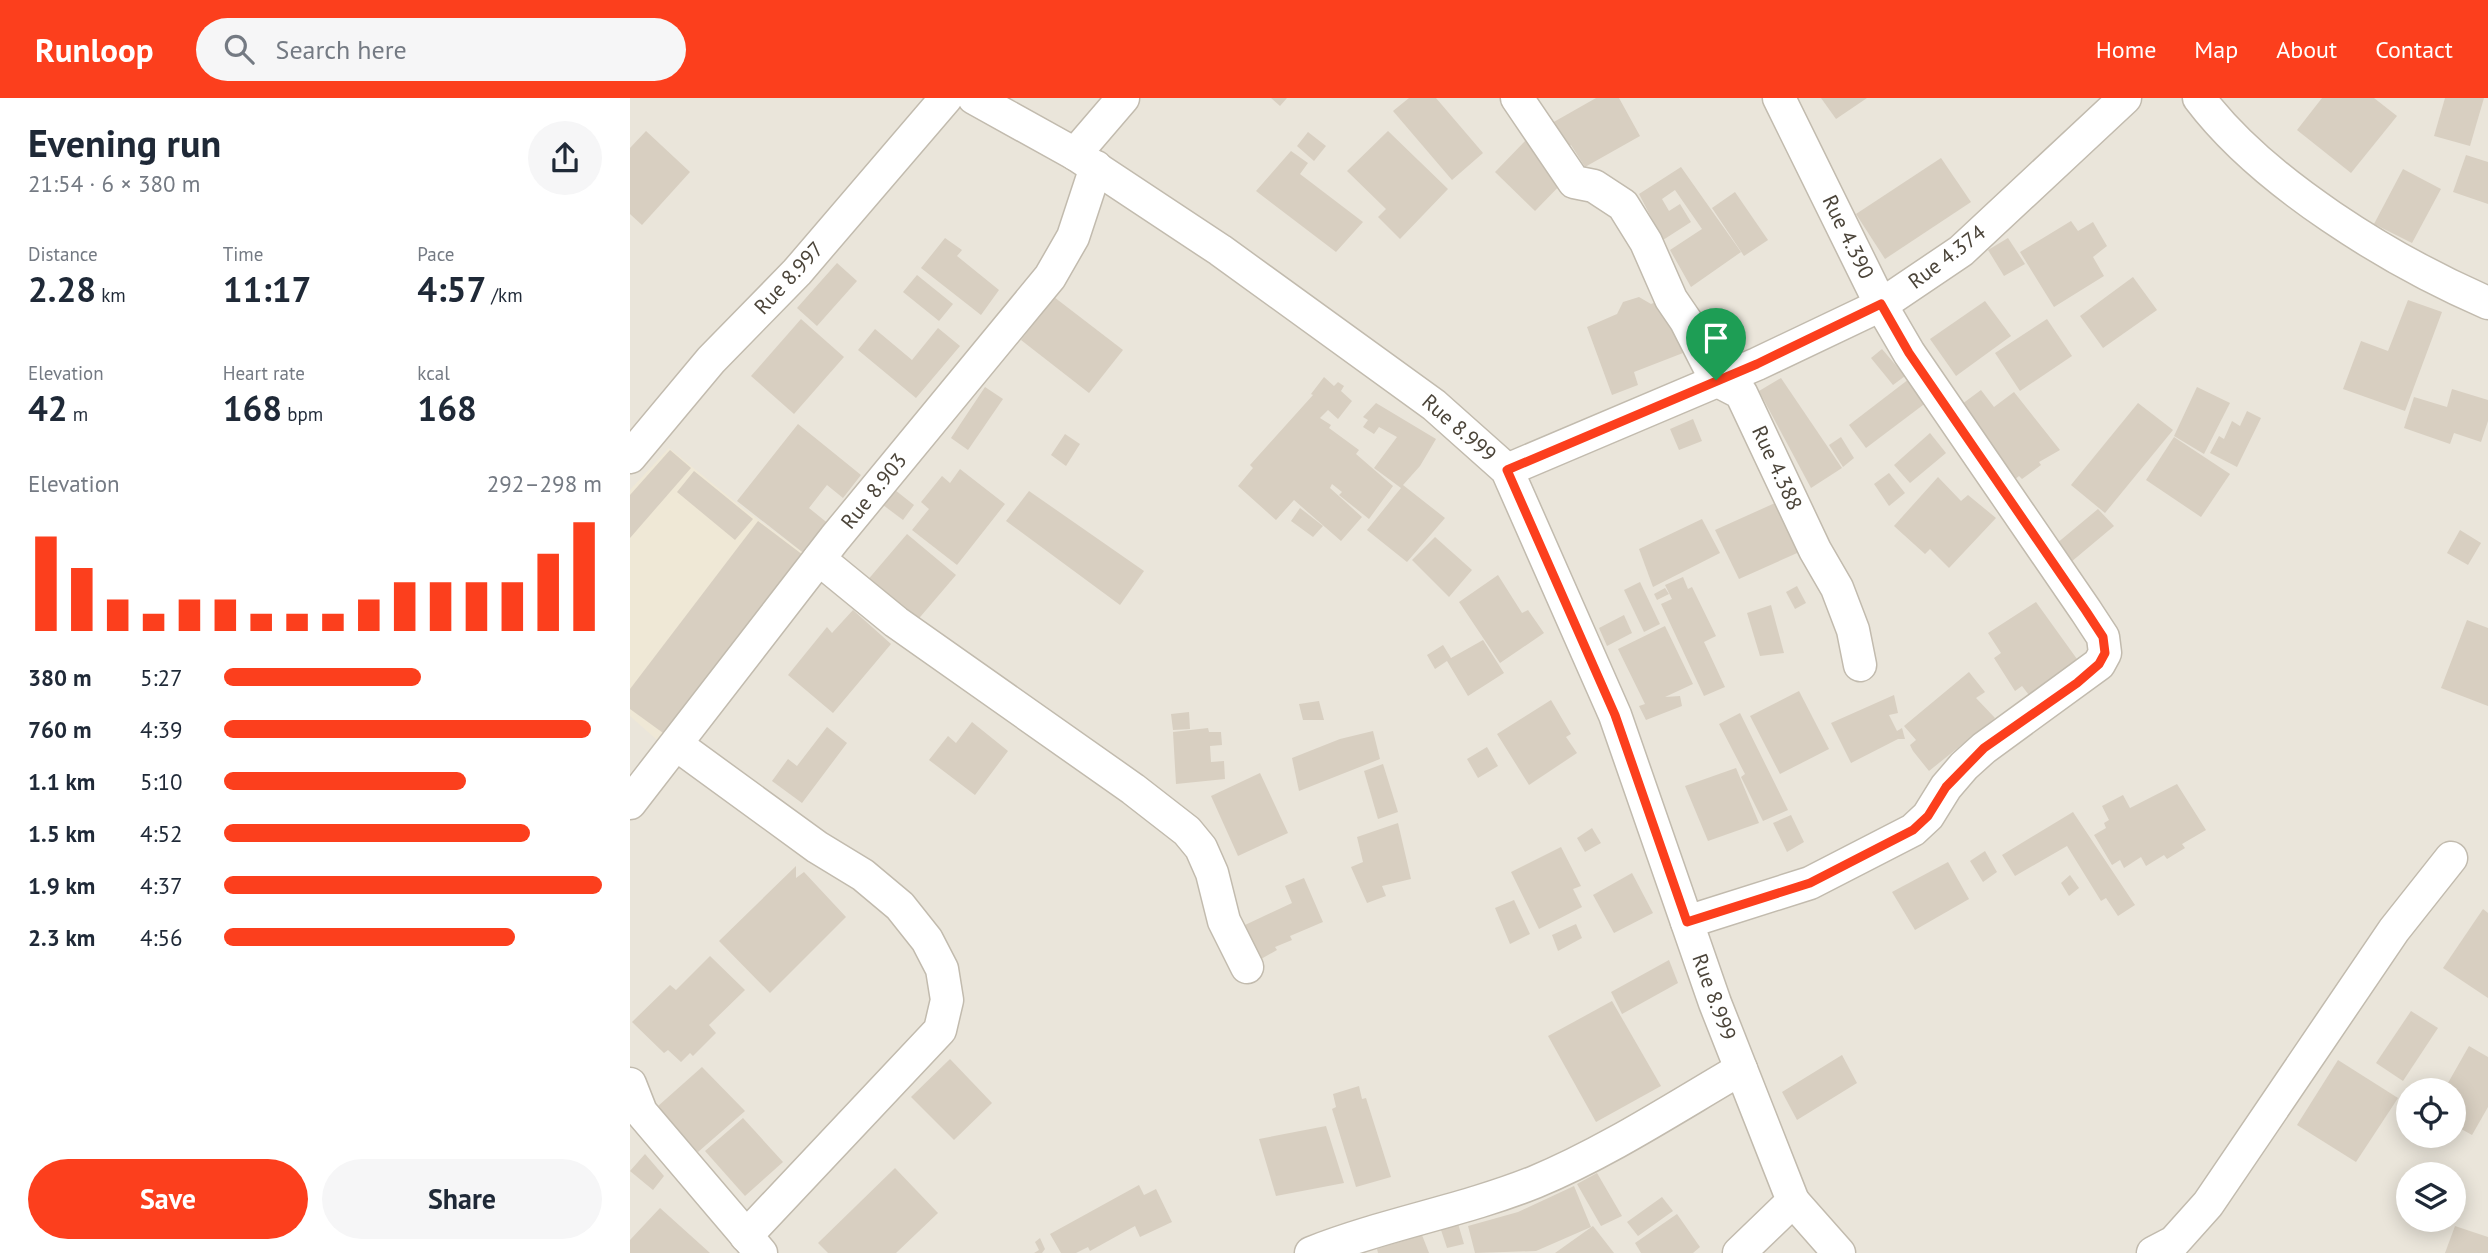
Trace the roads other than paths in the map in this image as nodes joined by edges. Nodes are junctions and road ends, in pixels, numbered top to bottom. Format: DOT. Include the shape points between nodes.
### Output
graph roads {
  1 [pos="946,98"];
  2 [pos="974,98"];
  3 [pos="1124,98"];
  4 [pos="1517,98"];
  5 [pos="1779,98"];
  6 [pos="2125,98"];
  7 [pos="2199,98"];
  8 [pos="1086,161"];
  9 [pos="2488,303"];
  10 [pos="1881,304"];
  11 [pos="1716,380"];
  12 [pos="630,457"];
  13 [pos="1507,470"];
  14 [pos="819,559"];
  15 [pos="1860,665"];
  16 [pos="677,745"];
  17 [pos="630,803"];
  18 [pos="2451,858"];
  19 [pos="1687,922"];
  20 [pos="1247,967"];
  21 [pos="1741,1069"];
  22 [pos="630,1084"];
  23 [pos="636,1119"];
  24 [pos="1793,1201"];
  25 [pos="754,1245"];
  26 [pos="1311,1253"];
  27 [pos="1739,1253"];
  28 [pos="1839,1253"];
  29 [pos="2153,1253"];
  1 -- 12 [label="street, Rue 8.997"];
  2 -- 8 [label="street, Rue 8.999"];
  3 -- 8 [label="street"];
  4 -- 11 [label="street, Rue 4.388" via="1574,182 1594,186 1623,205"];
  5 -- 10 [label="street, Rue 4.390"];
  6 -- 10 [label="street, Rue 4.374" via="1961,251"];
  7 -- 9 [label="street" via="2219,124 2275,175 2396,258"];
  8 -- 13 [label="street, Rue 8.999" via="1220,250 1434,404"];
  8 -- 14 [label="street, Rue 8.903" via="1073,237 1050,277"];
  10 -- 11 [label="street, Rue 4.374"];
  10 -- 19 [label="street, Rue 4.390" via="1909,353 2103,637 2105,653 2077,683 1984,748 1955,776 1913,830 1810,883"];
  11 -- 13 [label="street, Rue 4.374"];
  11 -- 15 [label="street, Rue 4.388" via="1741,393 1758,426 1837,588"];
  13 -- 19 [label="street, Rue 8.999" via="1615,715"];
  14 -- 16 [label="street, Rue 8.903"];
  14 -- 20 [label="street" via="896,622 1187,831 1202,848 1224,921"];
  16 -- 17 [label="street, Rue 8.903"];
  16 -- 25 [label="street" via="900,906 927,940 942,970 947,1000 940,1030"];
  18 -- 29 [label="street" via="2394,930 2208,1204 2174,1242"];
  19 -- 21 [label="street, Rue 8.999"];
  21 -- 24 [label="street, Rue 8.999"];
  21 -- 26 [label="street" via="1583,1161 1532,1183"];
  22 -- 23 [label="street"];
  23 -- 25 [label="street"];
  24 -- 27 [label="street"];
  24 -- 28 [label="street, Rue 8.999"];
}
